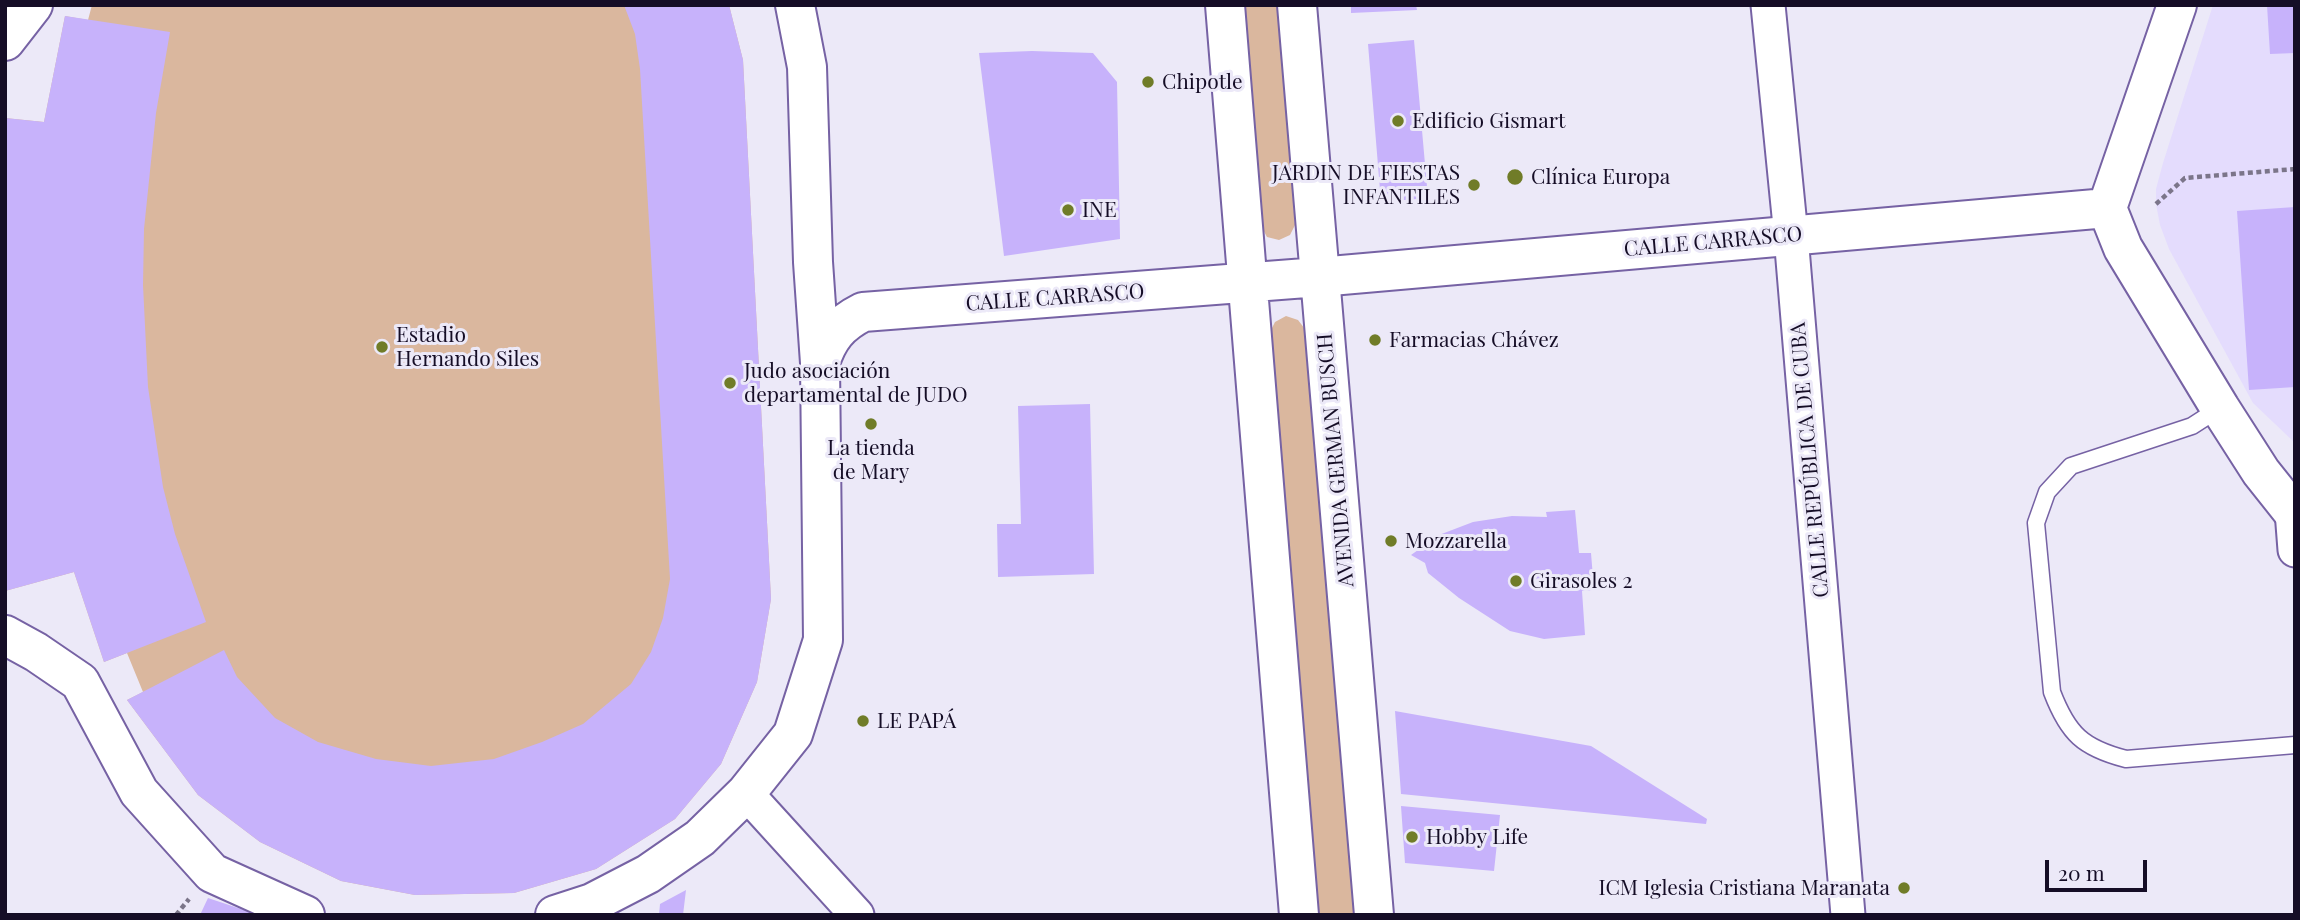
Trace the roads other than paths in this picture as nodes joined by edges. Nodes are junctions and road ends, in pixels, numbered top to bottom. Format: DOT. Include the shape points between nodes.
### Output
graph roads {
  1 [pos="33,5"];
  2 [pos="795,5"];
  3 [pos="1225,5"];
  4 [pos="1297,5"];
  5 [pos="1768,5"];
  6 [pos="2177,5"];
  7 [pos="5,41"];
  8 [pos="2107,208"];
  9 [pos="1791,236"];
  10 [pos="813,262"];
  11 [pos="1320,277"];
  12 [pos="1247,283"];
  13 [pos="863,312"];
  14 [pos="820,363"];
  15 [pos="2220,408"];
  16 [pos="2293,511"];
  17 [pos="2295,550"];
  18 [pos="5,635"];
  19 [pos="2295,745"];
  20 [pos="746,793"];
  21 [pos="305,915"];
  22 [pos="555,915"];
  23 [pos="857,915"];
  24 [pos="1299,915"];
  25 [pos="1374,915"];
  26 [pos="1848,915"];
  1 -- 7 [label="main road"];
  2 -- 10 [label="main road" via="807,67"];
  3 -- 12 [label="main road"];
  4 -- 11 [label="main road, AVENIDA GERMAN BUSCH"];
  5 -- 9 [label="street, CALLE REPÚBLICA DE CUBA"];
  6 -- 8 [label="main road"];
  8 -- 9 [label="main road, CALLE CARRASCO"];
  8 -- 15 [label="main road" via="2123,248"];
  9 -- 11 [label="main road, CALLE CARRASCO"];
  9 -- 26 [label="street, CALLE REPÚBLICA DE CUBA"];
  10 -- 13 [label="main road" via="833,292"];
  10 -- 14 [label="main road"];
  11 -- 12 [label="main road, CALLE CARRASCO"];
  11 -- 25 [label="main road, AVENIDA GERMAN BUSCH"];
  12 -- 13 [label="main road, CALLE CARRASCO"];
  12 -- 24 [label="main road"];
  13 -- 14 [label="main road" via="834,332"];
  14 -- 20 [label="main road" via="823,640 793,734"];
  15 -- 16 [label="main road" via="2261,472"];
  15 -- 19 [label="lane" via="2192,426 2071,466 2047,492 2036,523 2052,692 2061,716 2079,738 2101,752 2126,759"];
  16 -- 17 [label="street"];
  18 -- 21 [label="main road" via="80,682 138,792 212,873"];
  20 -- 22 [label="main road" via="700,838 649,874 592,903"];
  20 -- 23 [label="street"];
}
